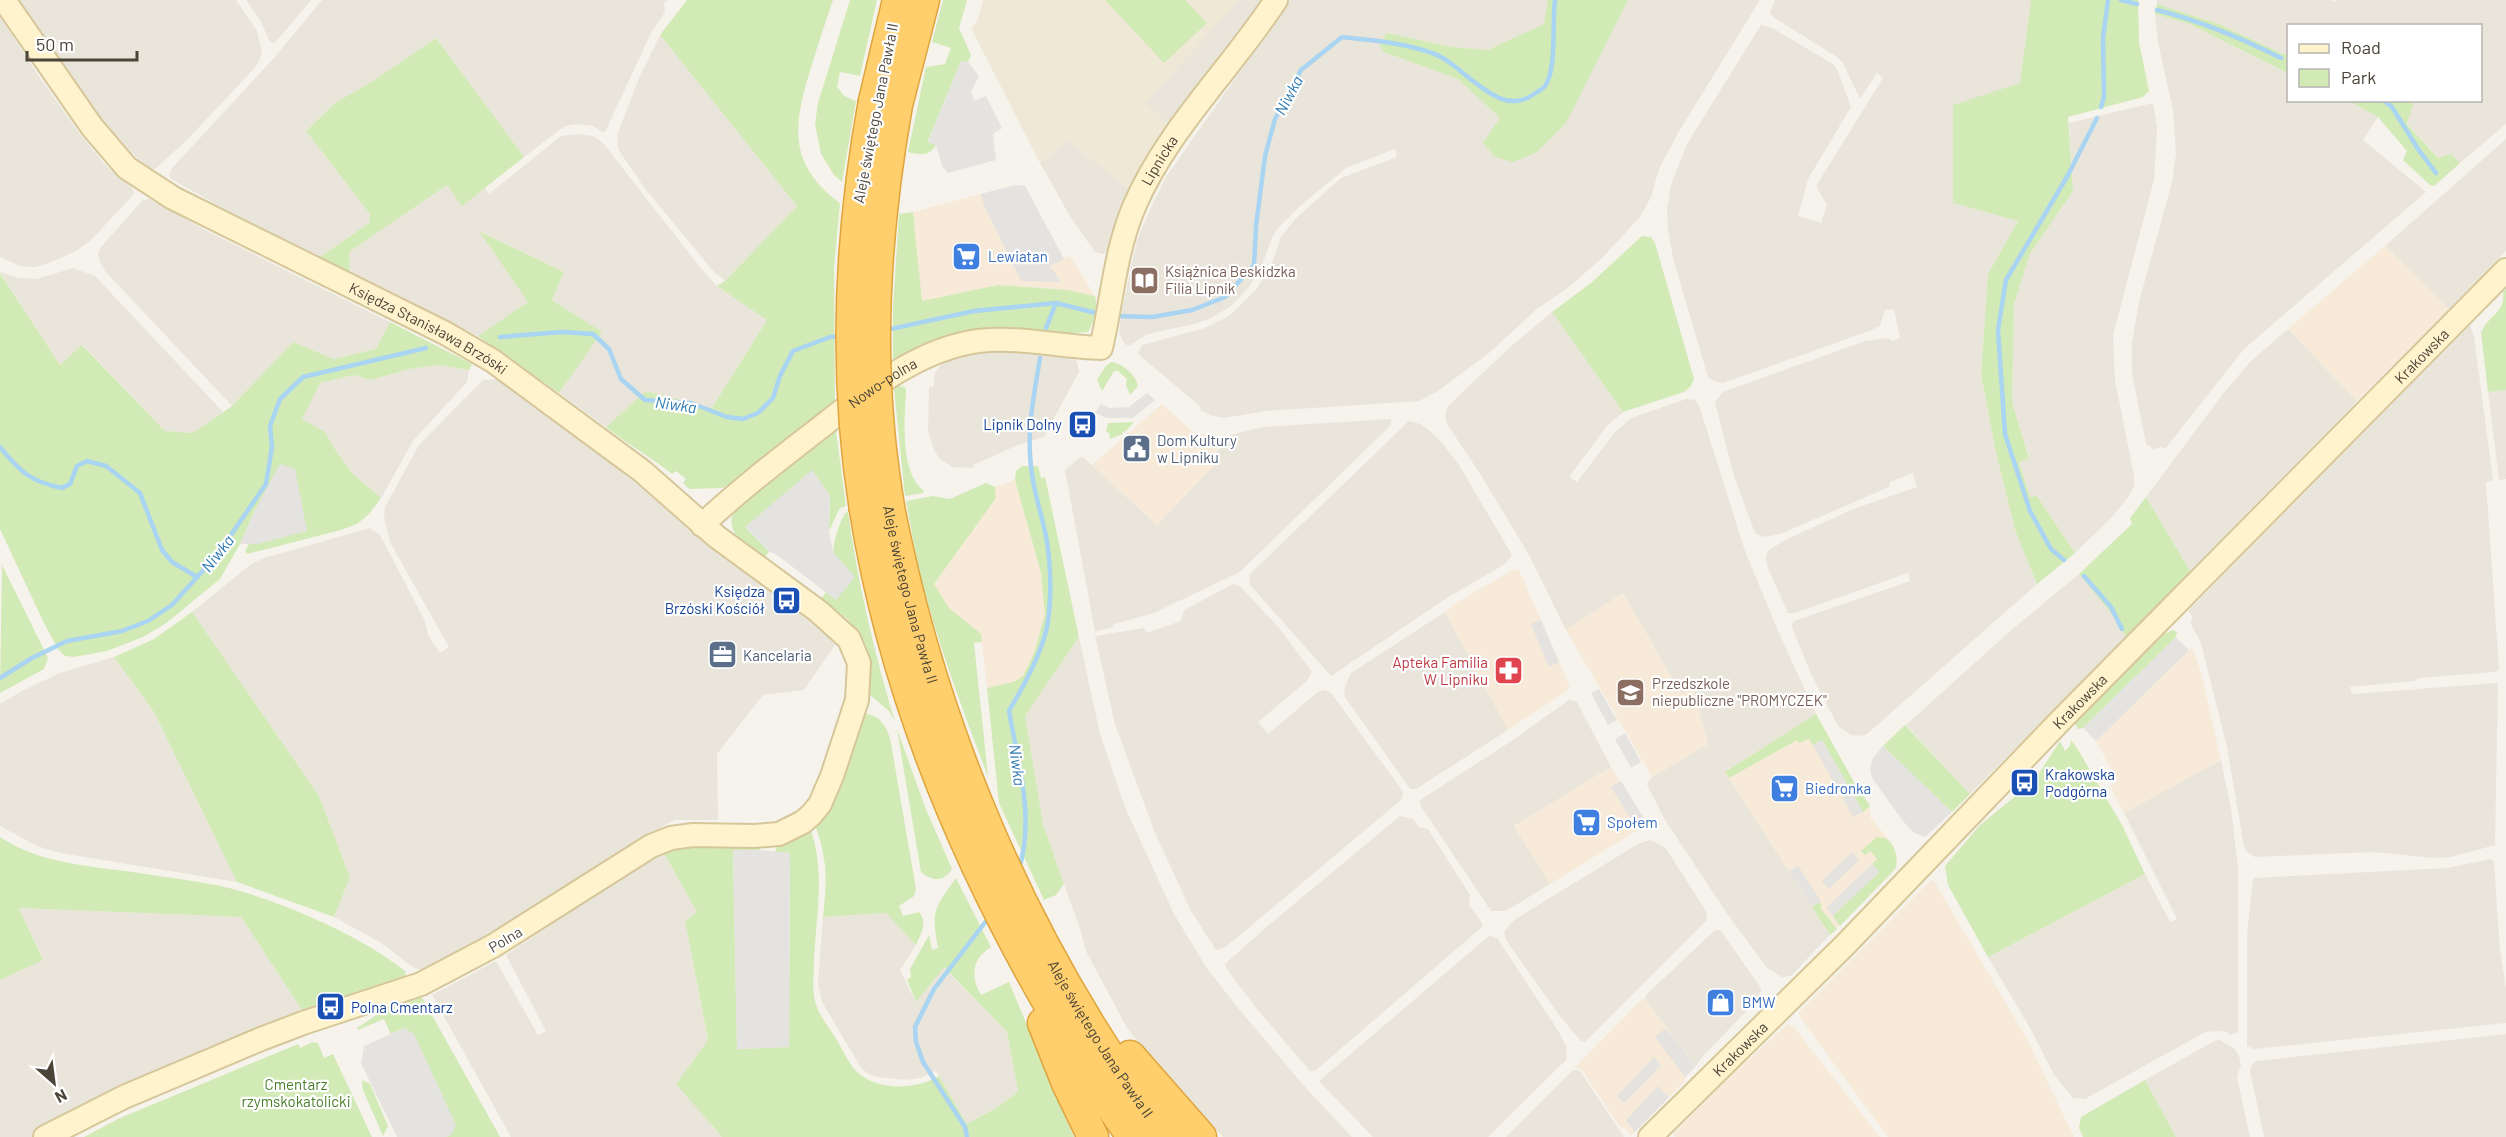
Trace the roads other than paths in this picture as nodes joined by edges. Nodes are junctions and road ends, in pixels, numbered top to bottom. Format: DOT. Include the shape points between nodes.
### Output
graph roads {
  1 [pos="4,0"];
  2 [pos="897,0"];
  3 [pos="924,0"];
  4 [pos="1275,0"];
  5 [pos="886,103"];
  6 [pos="2506,270"];
  7 [pos="1103,339"];
  8 [pos="702,525"];
  9 [pos="859,663"];
  10 [pos="1017,930"];
  11 [pos="1053,960"];
  12 [pos="1652,1136"];
  13 [pos="45,1137"];
  14 [pos="1093,1137"];
  15 [pos="1133,1137"];
  16 [pos="1166,1137"];
  17 [pos="1202,1137"];
  1 -- 8 [label="street, Księdza Stanisława Brzóski" via="110,151 128,168 173,198 474,349 609,445"];
  2 -- 5 [label="highway, Aleje świętego Jana Pawła II"];
  3 -- 5 [label="highway, Aleje świętego Jana Pawła II"];
  4 -- 7 [label="street, Lipnicka" via="1144,187 1125,232"];
  5 -- 10 [label="highway, Aleje świętego Jana Pawła II, bridge" via="856,213 850,307 855,433 874,564 899,664 960,832"];
  6 -- 12 [label="street, Krakowska" via="1845,945"];
  7 -- 8 [label="street, Nowo-polna" via="1010,339 970,343 932,354 863,395 730,498"];
  8 -- 9 [label="street, Księdza Stanisława Brzóski" via="836,626 849,639"];
  9 -- 13 [label="street, Polna" via="857,700 832,777 812,814 797,826 766,836 705,834 671,838 651,846 493,946 421,984 261,1039 124,1097"];
  10 -- 11 [label="highway, Aleje świętego Jana Pawła II"];
  10 -- 14 [label="highway" via="1048,1036"];
  10 -- 15 [label="highway, Aleje świętego Jana Pawła II" via="1081,1058"];
  11 -- 16 [label="highway, Aleje świętego Jana Pawła II" via="1104,1046"];
  11 -- 17 [label="highway"];
}
